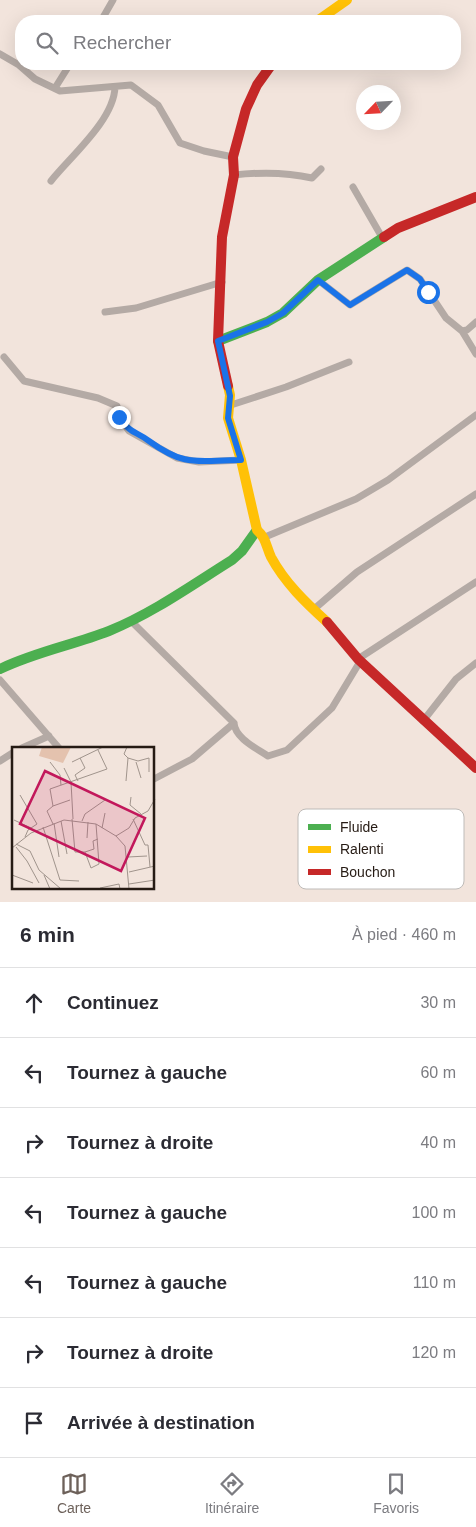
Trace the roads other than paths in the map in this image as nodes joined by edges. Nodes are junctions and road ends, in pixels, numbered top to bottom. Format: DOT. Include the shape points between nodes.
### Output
graph roads {
  1 [pos="113,0"];
  2 [pos="347,0"];
  3 [pos="104,15"];
  4 [pos="326,15"];
  5 [pos="0,54"];
  6 [pos="15,63"];
  7 [pos="25,70"];
  8 [pos="66,70"];
  9 [pos="268,70"];
  10 [pos="115,87"];
  11 [pos="55,88"];
  12 [pos="233,157"];
  13 [pos="321,169"];
  14 [pos="234,175"];
  15 [pos="50,181"];
  16 [pos="353,188"];
  17 [pos="476,198"];
  18 [pos="383,239"];
  19 [pos="318,280"];
  20 [pos="222,282"];
  21 [pos="106,312"];
  22 [pos="476,322"];
  23 [pos="462,331"];
  24 [pos="218,341"];
  25 [pos="476,354"];
  26 [pos="4,358"];
  27 [pos="349,362"];
  28 [pos="231,405"];
  29 [pos="476,416"];
  30 [pos="241,460"];
  31 [pos="476,494"];
  32 [pos="261,534"];
  33 [pos="476,582"];
  34 [pos="313,610"];
  35 [pos="130,621"];
  36 [pos="359,660"];
  37 [pos="476,663"];
  38 [pos="0,669"];
  39 [pos="0,680"];
  40 [pos="423,721"];
  41 [pos="234,723"];
  42 [pos="49,736"];
  43 [pos="24,747"];
  44 [pos="58,747"];
  45 [pos="12,753"];
  46 [pos="0,761"];
  47 [pos="476,768"];
  48 [pos="155,778"];
  1 -- 3 [label="street"];
  2 -- 4 [label="street"];
  5 -- 6 [label="street"];
  7 -- 11 [label="street"];
  8 -- 11 [label="street"];
  9 -- 12 [label="street" via="246,109"];
  10 -- 11 [label="street" via="79,91"];
  10 -- 12 [label="street" via="131,86 158,105 180,143"];
  10 -- 15 [label="street" via="113,104 105,116"];
  12 -- 14 [label="street"];
  13 -- 14 [label="street" via="312,178 263,172"];
  14 -- 20 [label="street" via="222,236"];
  16 -- 18 [label="street"];
  17 -- 18 [label="street" via="398,228"];
  18 -- 19 [label="street"];
  19 -- 23 [label="street" via="350,305 407,270 420,279 446,318"];
  19 -- 24 [label="street" via="283,313"];
  20 -- 21 [label="street" via="136,308"];
  20 -- 24 [label="street"];
  22 -- 23 [label="street"];
  23 -- 25 [label="street"];
  24 -- 28 [label="street"];
  26 -- 30 [label="street" via="24,381 98,398 117,406 119,417 129,431 177,458 199,462"];
  27 -- 28 [label="street"];
  28 -- 30 [label="street" via="228,418"];
  29 -- 32 [label="street" via="388,480 356,499"];
  30 -- 32 [label="street"];
  31 -- 34 [label="street" via="357,572"];
  32 -- 34 [label="street" via="271,556 297,594"];
  32 -- 35 [label="street" via="232,560"];
  33 -- 36 [label="street"];
  34 -- 36 [label="street"];
  35 -- 38 [label="street" via="100,634 20,658"];
  35 -- 41 [label="street"];
  36 -- 40 [label="street"];
  36 -- 41 [label="street" via="332,708 287,750 268,756 246,741 234,729"];
  37 -- 40 [label="street" via="456,679"];
  39 -- 42 [label="street"];
  40 -- 47 [label="street"];
  41 -- 48 [label="street" via="192,759"];
  42 -- 43 [label="street"];
  42 -- 44 [label="street"];
  45 -- 46 [label="street"];
}
